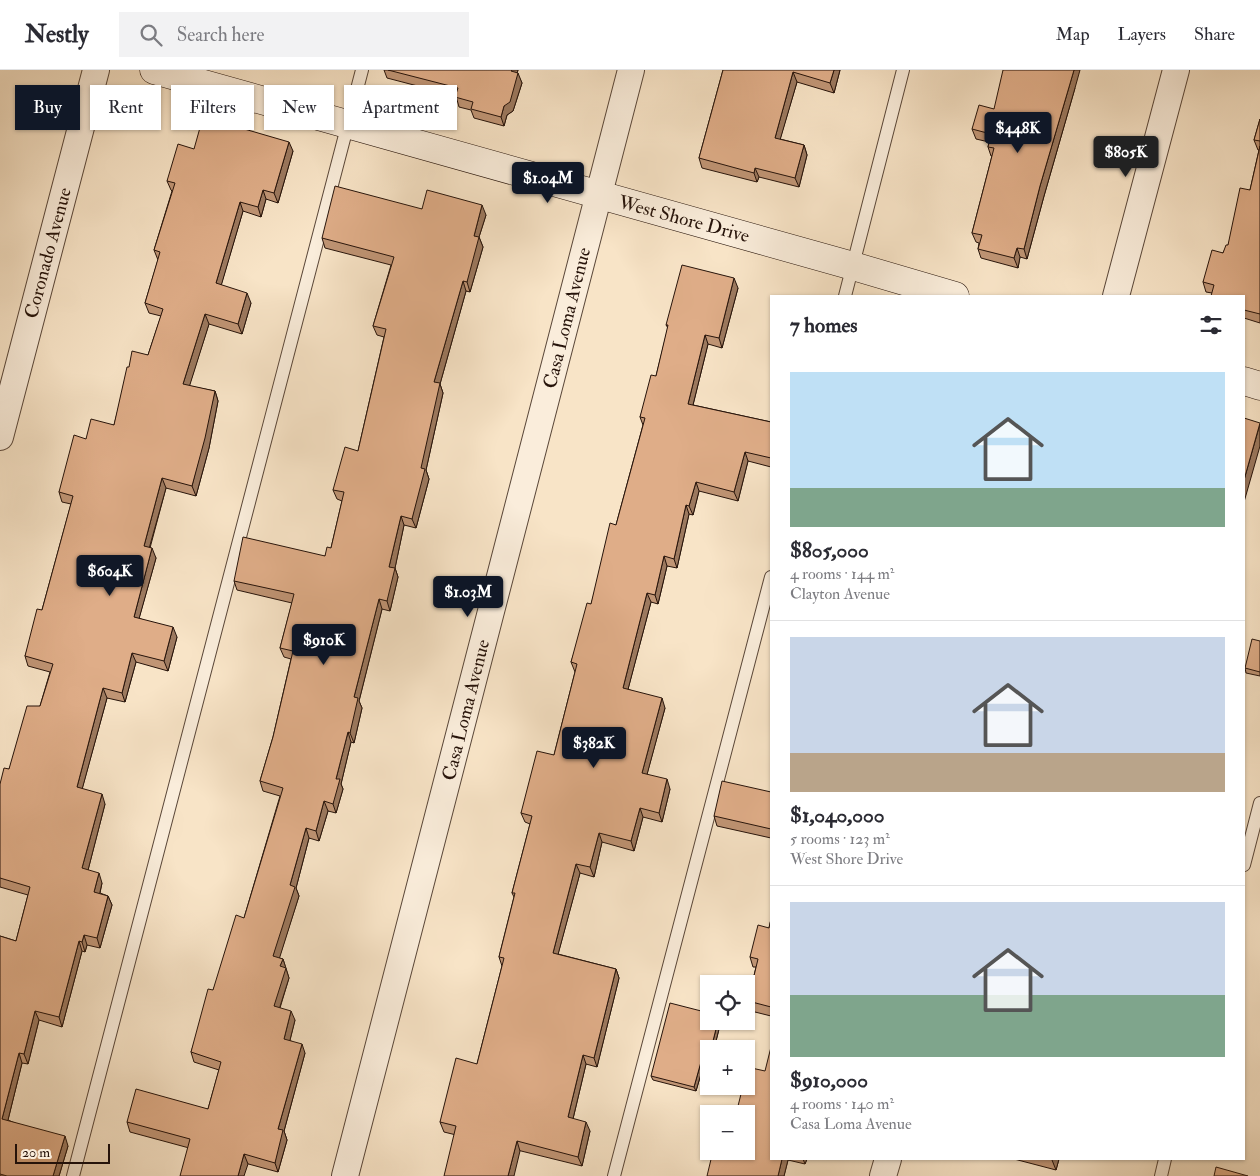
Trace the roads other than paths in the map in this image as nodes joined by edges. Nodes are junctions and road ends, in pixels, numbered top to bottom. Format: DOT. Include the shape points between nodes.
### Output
graph roads {
  1 [pos="96,70"];
  2 [pos="154,70"];
  3 [pos="362,70"];
  4 [pos="631,70"];
  5 [pos="903,70"];
  6 [pos="1176,70"];
  7 [pos="358,85"];
  8 [pos="344,123"];
  9 [pos="346,130"];
  10 [pos="369,130"];
  11 [pos="599,196"];
  12 [pos="853,266"];
  13 [pos="845,295"];
  14 [pos="952,295"];
  15 [pos="1116,295"];
  16 [pos="1245,381"];
  17 [pos="1260,386"];
  18 [pos="0,437"];
  19 [pos="770,581"];
  20 [pos="1260,803"];
  21 [pos="1245,860"];
  22 [pos="888,1160"];
  23 [pos="1166,1160"];
  24 [pos="74,1176"];
  25 [pos="345,1176"];
  26 [pos="614,1176"];
  27 [pos="883,1176"];
  28 [pos="1161,1176"];
  1 -- 18 [label="street, Coronado Avenue"];
  2 -- 8 [label="street, West Shore Drive"];
  3 -- 7 [label="lane"];
  4 -- 11 [label="street, Casa Loma Avenue"];
  5 -- 12 [label="lane"];
  6 -- 15 [label="street"];
  9 -- 24 [label="lane"];
  10 -- 11 [label="street, West Shore Drive"];
  11 -- 12 [label="street, West Shore Drive"];
  11 -- 25 [label="street, Casa Loma Avenue"];
  12 -- 13 [label="lane"];
  12 -- 14 [label="street, West Shore Drive"];
  16 -- 17 [label="street"];
  19 -- 26 [label="lane"];
  20 -- 21 [label="lane"];
  22 -- 27 [label="street"];
  23 -- 28 [label="lane"];
}
